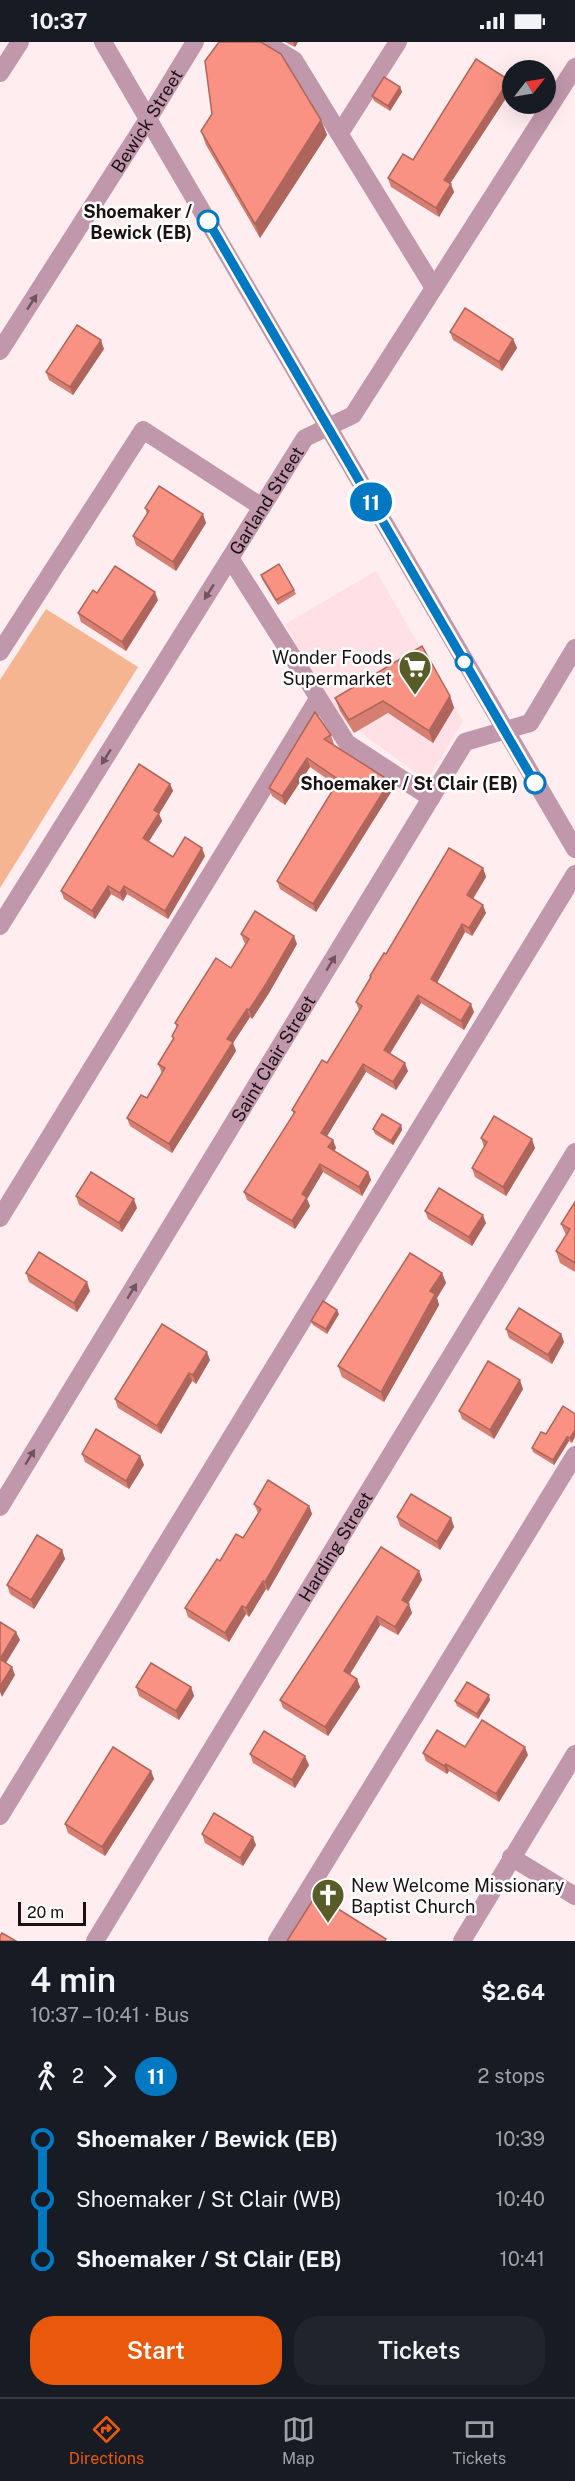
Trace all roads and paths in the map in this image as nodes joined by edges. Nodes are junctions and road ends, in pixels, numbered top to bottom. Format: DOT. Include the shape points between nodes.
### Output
graph roads {
  1 [pos="20,42"];
  2 [pos="103,42"];
  3 [pos="195,42"];
  4 [pos="264,42"];
  5 [pos="398,42"];
  6 [pos="575,67"];
  7 [pos="0,73"];
  8 [pos="148,119"];
  9 [pos="340,133"];
  10 [pos="434,288"];
  11 [pos="0,351"];
  12 [pos="327,428"];
  13 [pos="262,507"];
  14 [pos="230,558"];
  15 [pos="575,648"];
  16 [pos="0,652"];
  17 [pos="318,699"];
  18 [pos="504,730"];
  19 [pos="431,798"];
  20 [pos="575,849"];
  21 [pos="575,874"];
  22 [pos="0,926"];
  23 [pos="575,1152"];
  24 [pos="0,1218"];
  25 [pos="575,1455"];
  26 [pos="0,1507"];
  27 [pos="575,1754"];
  28 [pos="0,1816"];
  29 [pos="512,1857"];
  30 [pos="575,1896"];
  31 [pos="95,1941"];
  32 [pos="277,1941"];
  33 [pos="462,1941"];
  1 -- 7 [label="street"];
  2 -- 8 [label="street"];
  3 -- 8 [label="street, Bewick Street"];
  4 -- 9 [label="street" via="294,60"];
  5 -- 9 [label="street"];
  6 -- 10 [label="street, Garland Street"];
  11 -- 8 [label="street, Bewick Street, one-way"];
  8 -- 12 [label="street"];
  9 -- 10 [label="street"];
  10 -- 12 [label="street, Garland Street" via="352,415"];
  12 -- 13 [label="street, Garland Street" via="305,438"];
  12 -- 18 [label="street"];
  13 -- 14 [label="street, Garland Street"];
  13 -- 16 [label="street" via="143,430"];
  14 -- 17 [label="street"];
  14 -- 22 [label="street, Garland Street, one-way"];
  15 -- 18 [label="street, Saint Clair Street" via="530,723"];
  17 -- 19 [label="street" via="347,743"];
  17 -- 24 [label="street"];
  18 -- 19 [label="street, Saint Clair Street" via="465,742"];
  18 -- 20 [label="street"];
  26 -- 19 [label="street, Saint Clair Street, one-way"];
  21 -- 28 [label="street"];
  23 -- 31 [label="street, Harding Street"];
  25 -- 32 [label="street"];
  27 -- 29 [label="street"];
  29 -- 30 [label="street"];
  29 -- 33 [label="street"];
}
